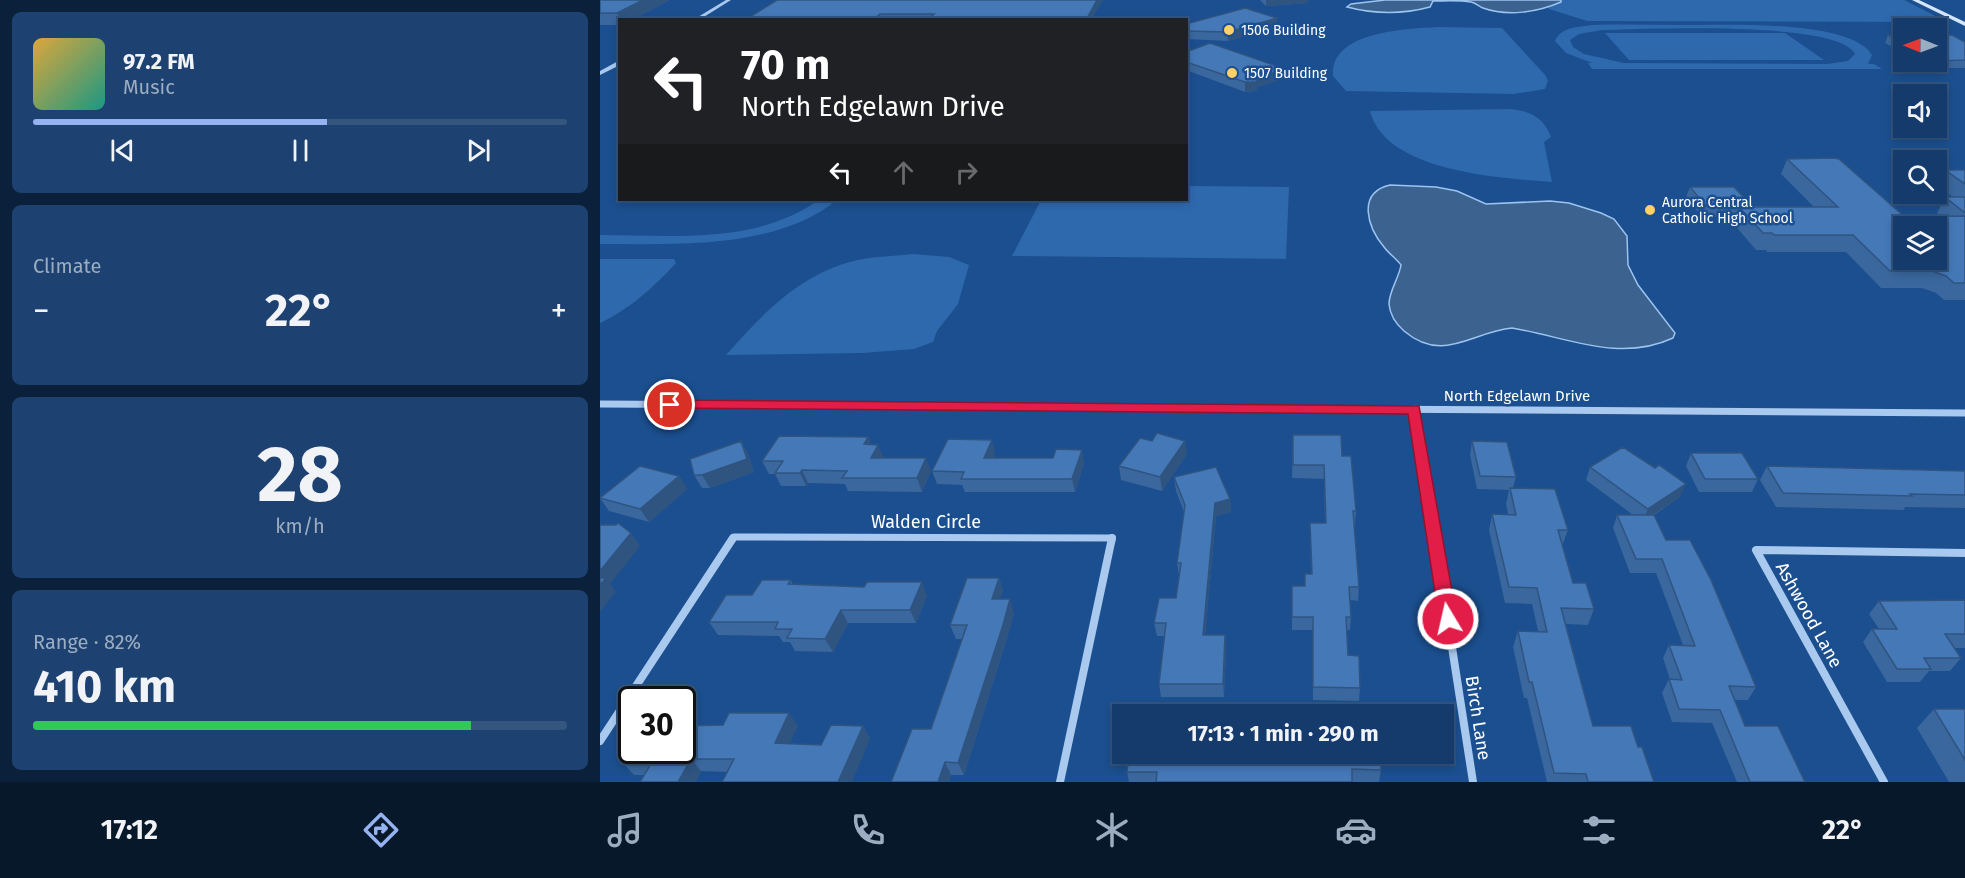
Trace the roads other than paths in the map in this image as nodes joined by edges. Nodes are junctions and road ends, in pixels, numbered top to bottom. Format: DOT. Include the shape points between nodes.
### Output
graph roads {
  1 [pos="729,0"];
  2 [pos="1915,0"];
  3 [pos="698,18"];
  4 [pos="1965,24"];
  5 [pos="618,63"];
  6 [pos="600,73"];
  7 [pos="600,404"];
  8 [pos="1414,409"];
  9 [pos="1965,413"];
  10 [pos="1965,553"];
  11 [pos="600,741"];
  12 [pos="1060,782"];
  13 [pos="1473,782"];
  14 [pos="1884,782"];
  1 -- 3 [label="street"];
  2 -- 4 [label="main road"];
  5 -- 6 [label="street"];
  7 -- 8 [label="street, North Edgelawn Drive"];
  8 -- 9 [label="street, North Edgelawn Drive"];
  8 -- 13 [label="street, Birch Lane"];
  10 -- 14 [label="street, Ashwood Lane" via="1756,550"];
  11 -- 12 [label="street, Walden Circle" via="734,537 1112,538"];
}
